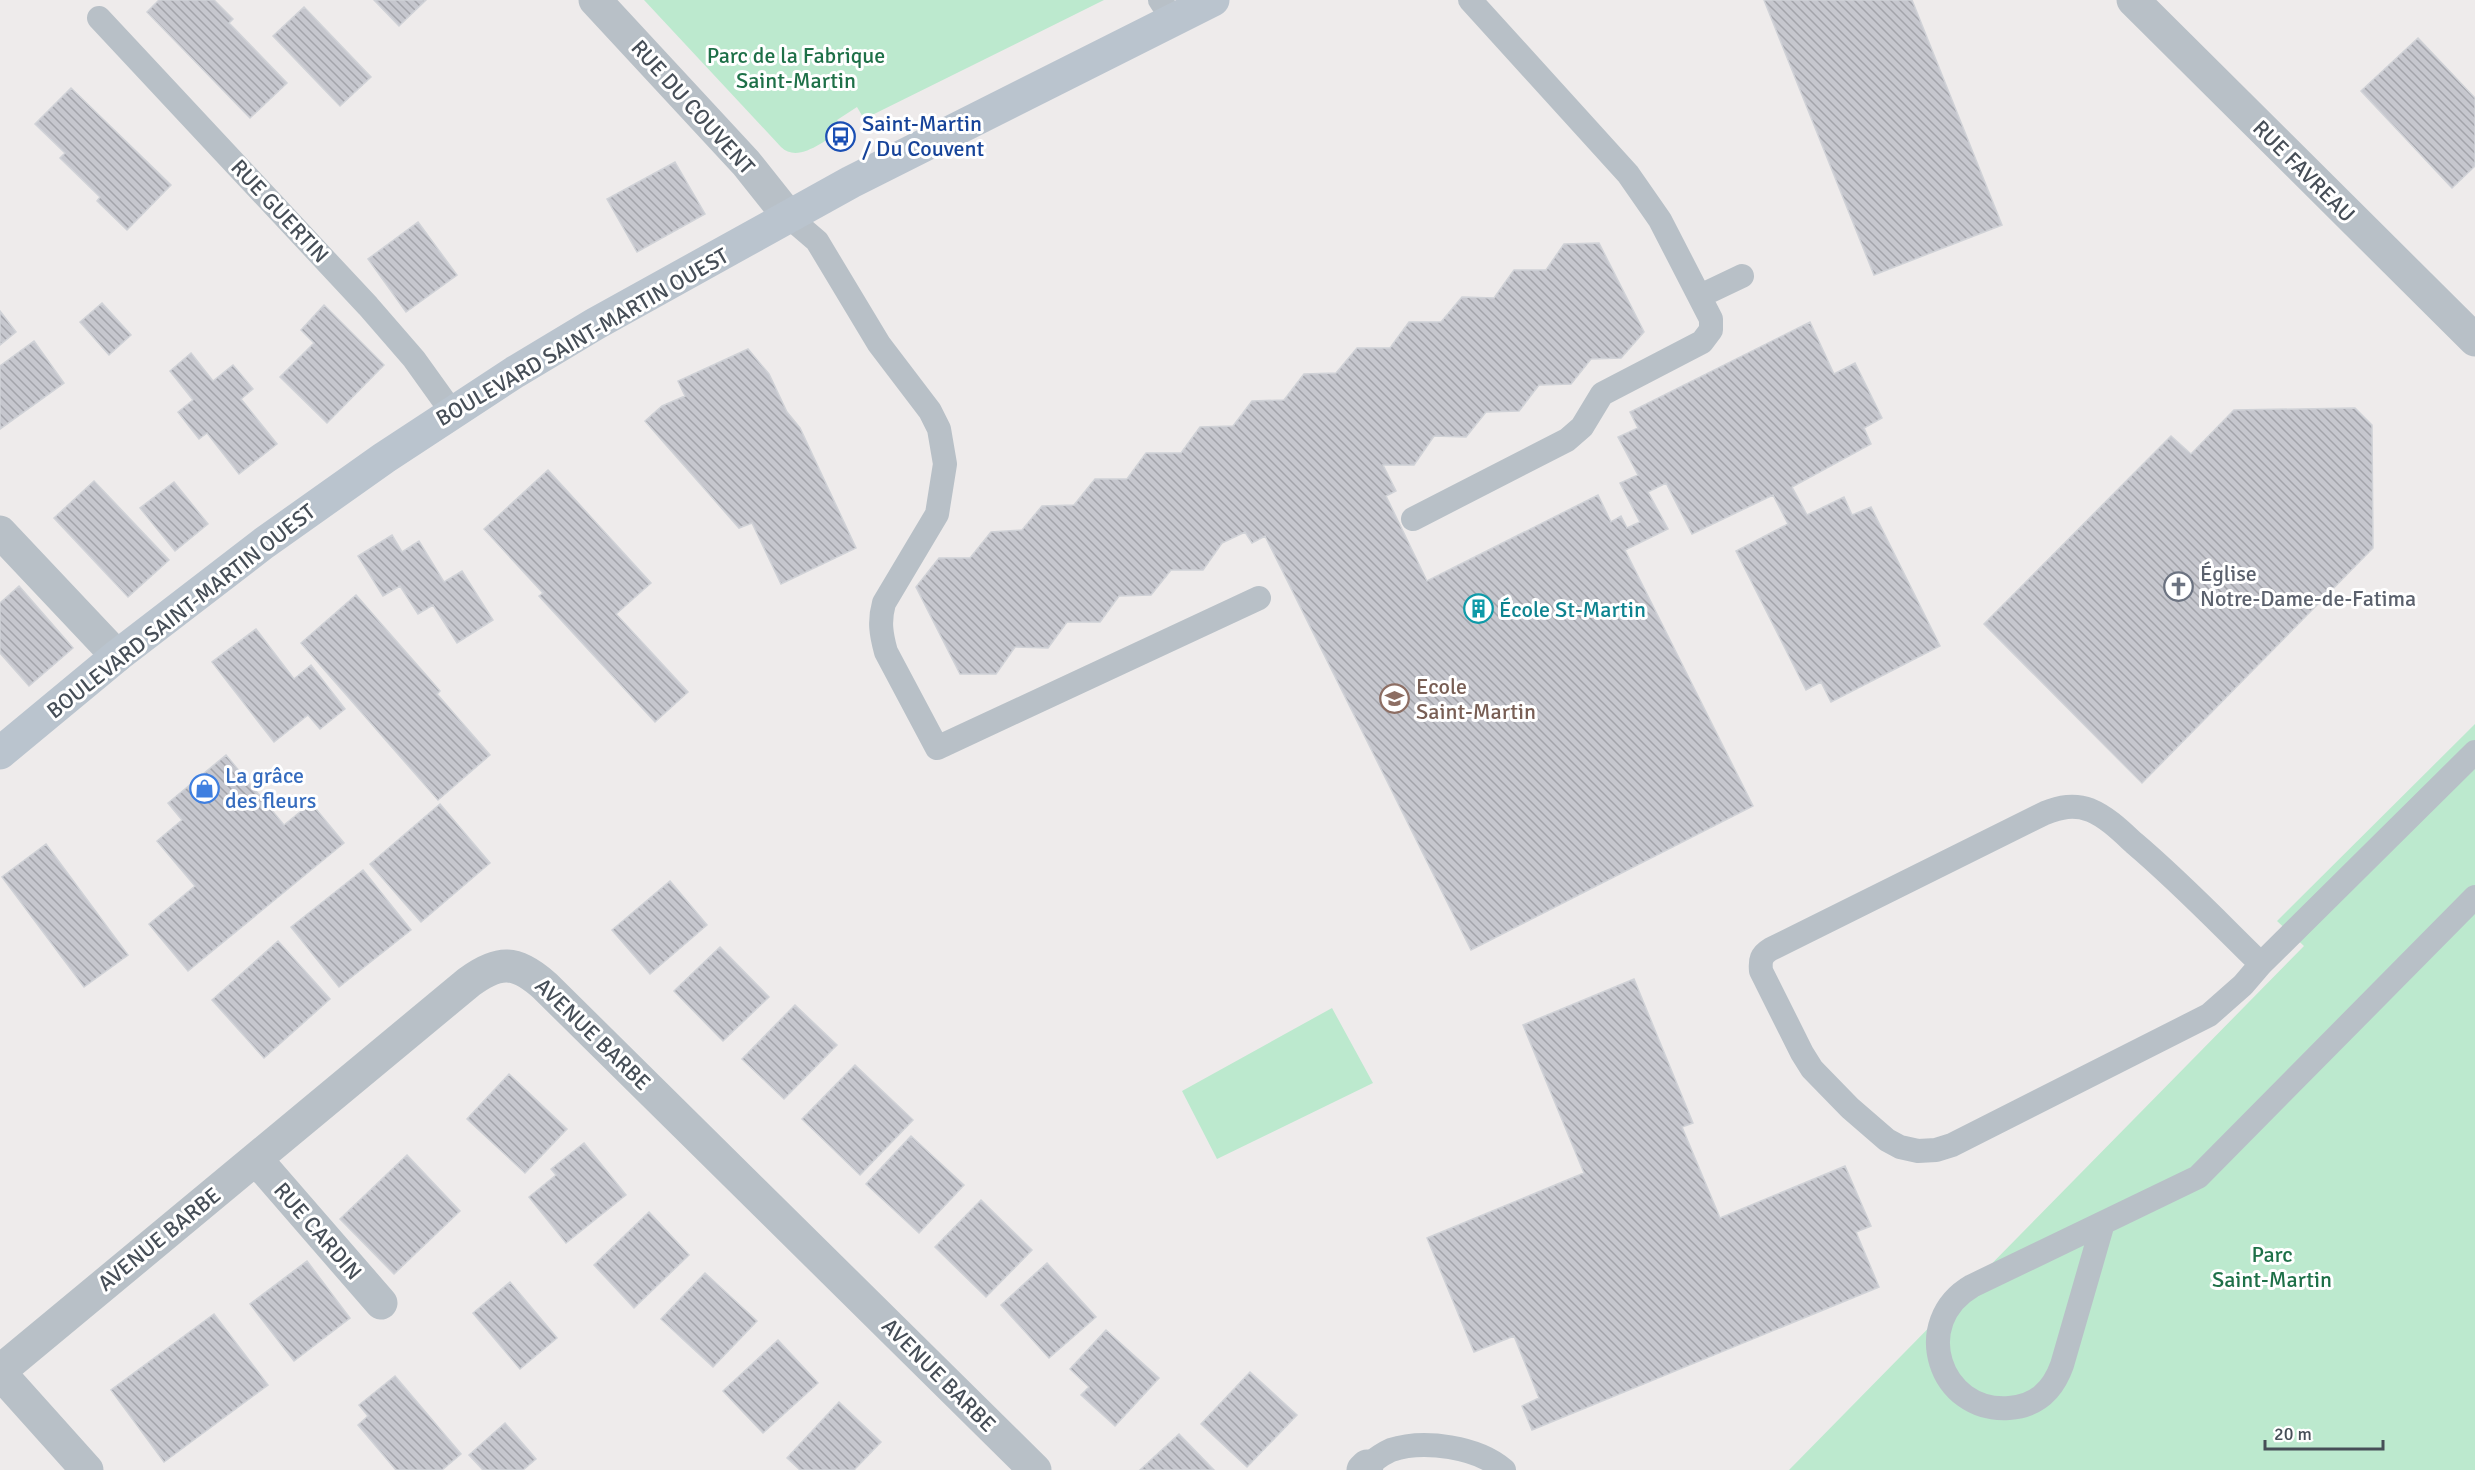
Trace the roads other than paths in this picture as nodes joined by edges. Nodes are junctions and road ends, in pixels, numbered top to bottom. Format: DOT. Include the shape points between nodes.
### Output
graph roads {
  1 [pos="595,0"];
  2 [pos="1213,0"];
  3 [pos="1470,0"];
  4 [pos="2133,0"];
  5 [pos="1166,10"];
  6 [pos="99,18"];
  7 [pos="789,217"];
  8 [pos="1742,276"];
  9 [pos="1700,296"];
  10 [pos="2475,340"];
  11 [pos="452,412"];
  12 [pos="1413,519"];
  13 [pos="0,532"];
  14 [pos="1259,598"];
  15 [pos="117,656"];
  16 [pos="2475,752"];
  17 [pos="0,753"];
  18 [pos="2475,897"];
  19 [pos="2261,964"];
  20 [pos="256,1159"];
  21 [pos="2103,1222"];
  22 [pos="381,1303"];
  23 [pos="0,1372"];
  24 [pos="1365,1468"];
  25 [pos="87,1470"];
  26 [pos="1035,1470"];
  27 [pos="1504,1470"];
  1 -- 7 [label="street, RUE DU COUVENT" via="746,163"];
  2 -- 5 [label="main road, BOULEVARD SAINT-MARTIN OUEST"];
  3 -- 9 [label="lane" via="1628,174 1660,220"];
  4 -- 10 [label="street, RUE FAVREAU"];
  5 -- 7 [label="main road, BOULEVARD SAINT-MARTIN OUEST"];
  6 -- 11 [label="lane, RUE GUERTIN" via="368,306 414,359"];
  7 -- 11 [label="main road, BOULEVARD SAINT-MARTIN OUEST" via="595,324"];
  7 -- 14 [label="lane" via="817,241 879,344 930,411 939,429 945,464 937,514 884,603 880,618 886,652 937,748"];
  8 -- 9 [label="lane"];
  9 -- 12 [label="lane" via="1712,324 1709,336 1702,342 1602,394 1582,427 1567,440"];
  11 -- 15 [label="main road, BOULEVARD SAINT-MARTIN OUEST" via="264,543"];
  13 -- 15 [label="street"];
  15 -- 17 [label="main road, BOULEVARD SAINT-MARTIN OUEST"];
  16 -- 19 [label="lane"];
  18 -- 21 [label="lane" via="2198,1177"];
  19 -- 19 [label="lane" via="2156,861 2108,821 2077,807 2060,807 2045,813 1763,953 1760,961 1766,982 1812,1069 1887,1140 1918,1151 1952,1145 2209,1015 2243,986"];
  20 -- 22 [label="street, RUE CARDIN"];
  20 -- 23 [label="street, AVENUE BARBE"];
  20 -- 26 [label="street, AVENUE BARBE" via="481,973 505,964 524,969"];
  21 -- 21 [label="lane" via="1958,1294 1938,1326 1937,1347 1953,1386 1983,1407 1997,1409 2034,1403 2046,1393 2062,1365"];
  23 -- 25 [label="street"];
  24 -- 27 [label="lane" via="1390,1451 1426,1446 1481,1454"];
}
